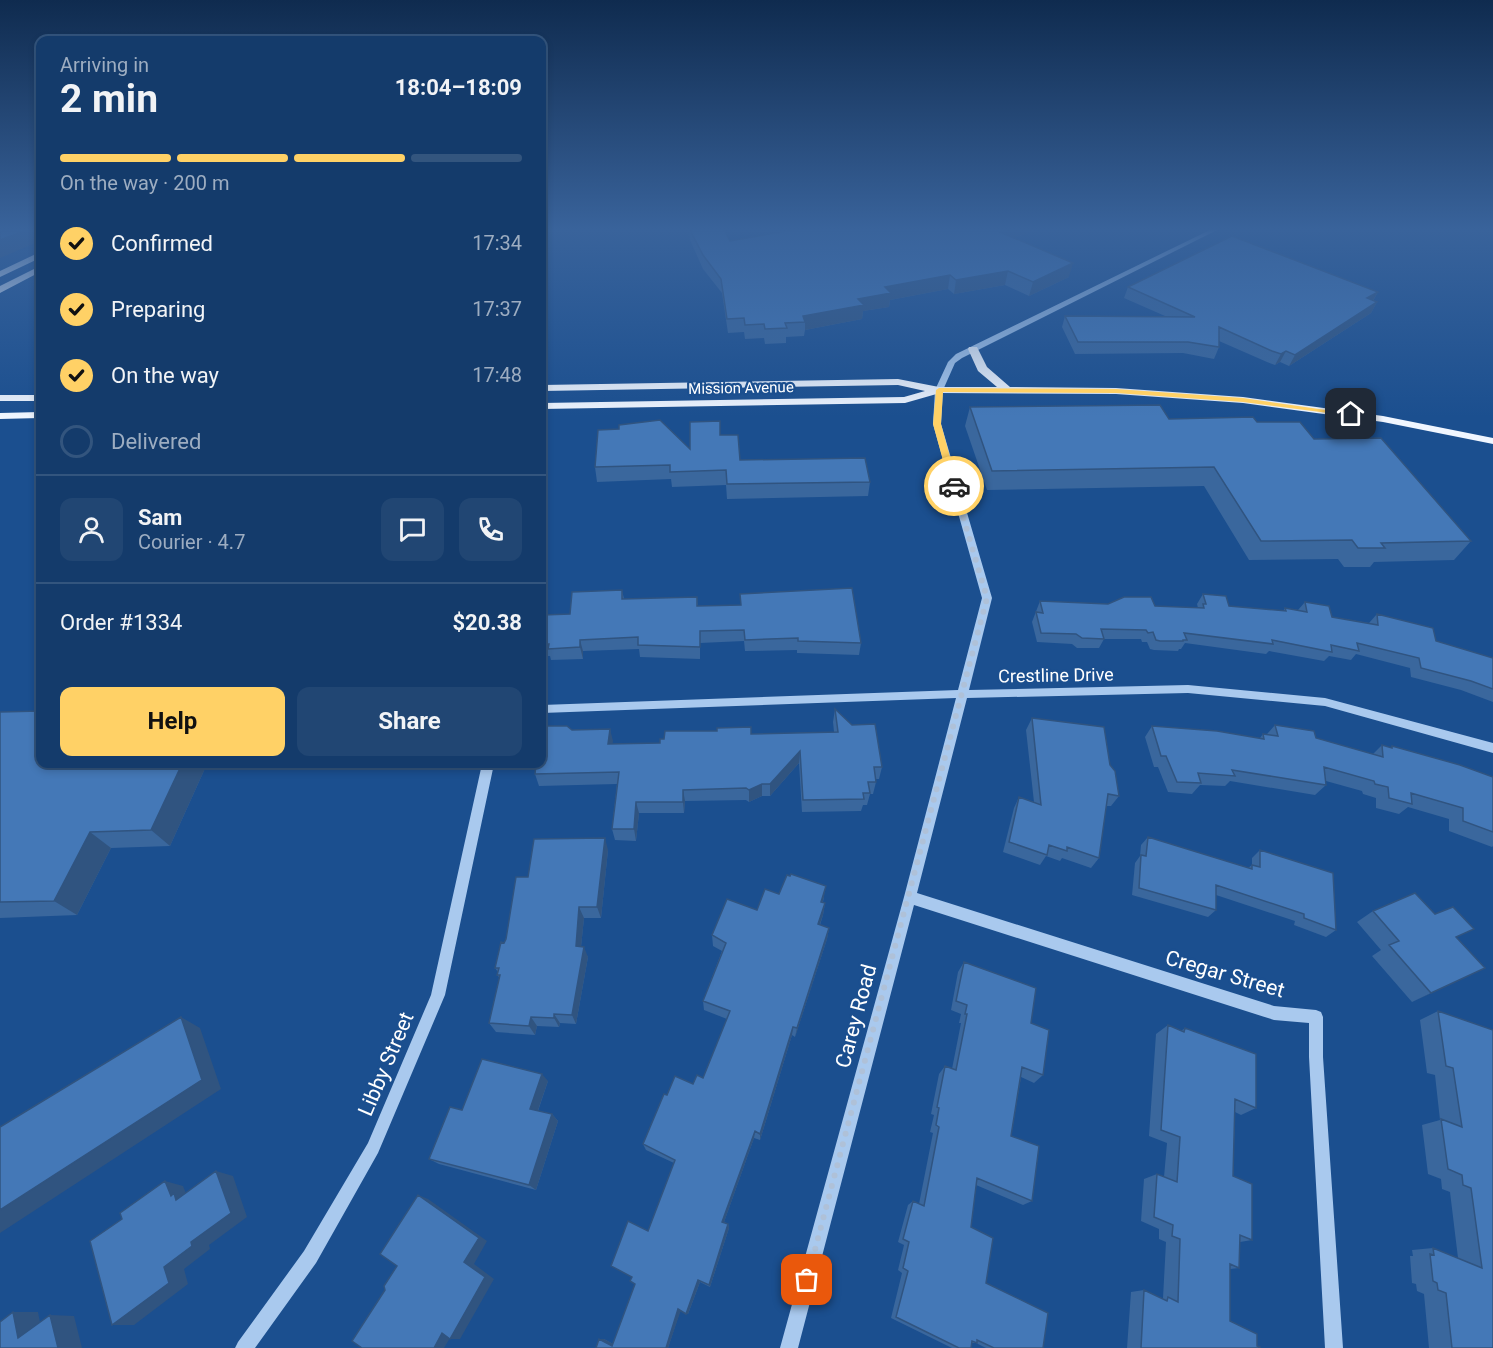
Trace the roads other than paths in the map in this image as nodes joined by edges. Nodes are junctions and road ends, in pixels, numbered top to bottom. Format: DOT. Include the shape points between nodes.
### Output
graph roads {
  1 [pos="1091,291"];
  2 [pos="973,349"];
  3 [pos="546,388"];
  4 [pos="939,390"];
  5 [pos="1006,390"];
  6 [pos="0,398"];
  7 [pos="36,398"];
  8 [pos="546,406"];
  9 [pos="36,415"];
  10 [pos="0,416"];
  11 [pos="1493,441"];
  12 [pos="961,694"];
  13 [pos="546,709"];
  14 [pos="1493,748"];
  15 [pos="487,768"];
  16 [pos="910,897"];
  17 [pos="244,1348"];
  18 [pos="789,1348"];
  19 [pos="1334,1348"];
  1 -- 2 [label="street"];
  2 -- 4 [label="street" via="952,362"];
  2 -- 5 [label="main road" via="982,369"];
  3 -- 4 [label="main road, Mission Avenue" via="898,382"];
  4 -- 5 [label="main road, Mission Avenue"];
  4 -- 8 [label="main road, Mission Avenue" via="901,400"];
  4 -- 12 [label="street, Carey Road" via="937,424 987,598"];
  5 -- 11 [label="main road, Mission Avenue" via="1116,391 1243,400 1373,418"];
  6 -- 7 [label="main road"];
  9 -- 10 [label="main road"];
  12 -- 13 [label="street, Crestline Drive"];
  12 -- 14 [label="street, Crestline Drive" via="1188,689 1325,702"];
  12 -- 16 [label="street, Carey Road"];
  15 -- 17 [label="street, Libby Street" via="438,995 373,1148 310,1257"];
  16 -- 18 [label="street, Carey Road"];
  16 -- 19 [label="street, Cregar Street" via="1274,1013 1316,1017"];
}
